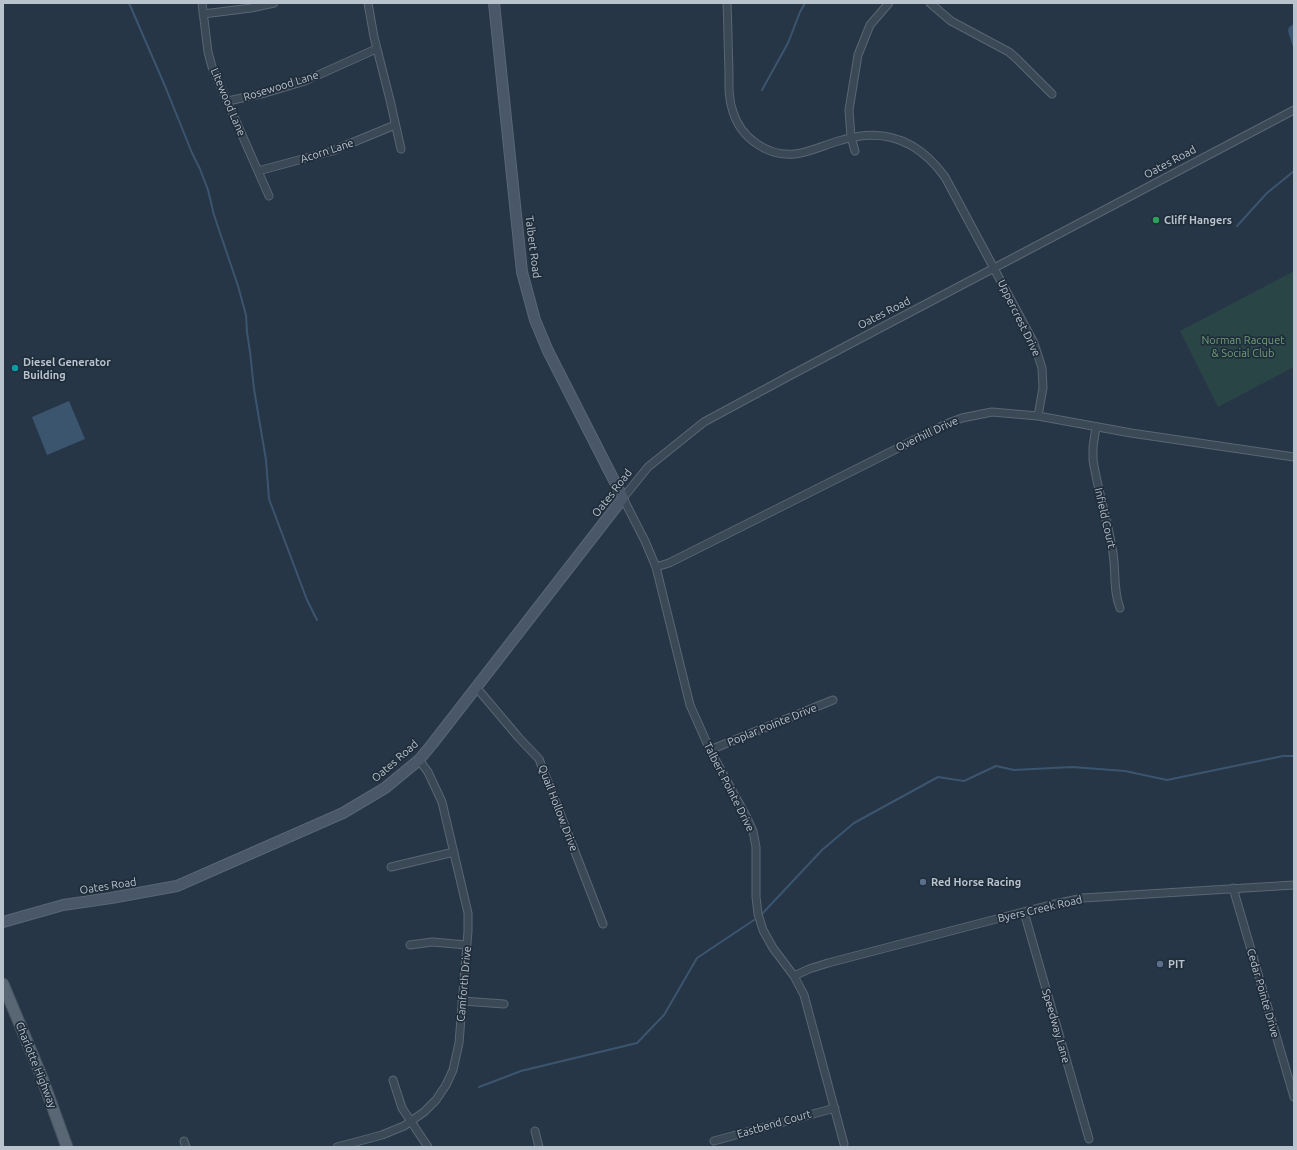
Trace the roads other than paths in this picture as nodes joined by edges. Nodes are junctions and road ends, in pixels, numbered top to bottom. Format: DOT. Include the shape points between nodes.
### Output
graph roads {
  1 [pos="202,3"];
  2 [pos="274,3"];
  3 [pos="368,3"];
  4 [pos="494,3"];
  5 [pos="727,3"];
  6 [pos="889,3"];
  7 [pos="930,3"];
  8 [pos="203,14"];
  9 [pos="376,49"];
  10 [pos="1052,94"];
  11 [pos="228,101"];
  12 [pos="1294,110"];
  13 [pos="396,125"];
  14 [pos="852,138"];
  15 [pos="401,149"];
  16 [pos="855,151"];
  17 [pos="258,171"];
  18 [pos="269,196"];
  19 [pos="994,268"];
  20 [pos="1038,416"];
  21 [pos="1096,427"];
  22 [pos="1294,457"];
  23 [pos="623,498"];
  24 [pos="656,567"];
  25 [pos="1120,608"];
  26 [pos="476,687"];
  27 [pos="833,700"];
  28 [pos="710,750"];
  29 [pos="419,760"];
  30 [pos="454,852"];
  31 [pos="391,867"];
  32 [pos="1294,885"];
  33 [pos="1233,888"];
  34 [pos="1024,912"];
  35 [pos="3,922"];
  36 [pos="603,924"];
  37 [pos="410,945"];
  38 [pos="467,945"];
  39 [pos="794,976"];
  40 [pos="3,984"];
  41 [pos="462,1001"];
  42 [pos="504,1004"];
  43 [pos="393,1080"];
  44 [pos="1294,1097"];
  45 [pos="835,1108"];
  46 [pos="412,1122"];
  47 [pos="534,1131"];
  48 [pos="1089,1139"];
  49 [pos="714,1141"];
  50 [pos="844,1144"];
  51 [pos="67,1147"];
  52 [pos="337,1147"];
  53 [pos="428,1147"];
  54 [pos="539,1147"];
  1 -- 8 [label="street, Litewood Lane"];
  2 -- 8 [label="street"];
  3 -- 9 [label="street"];
  4 -- 23 [label="street, Talbert Road" via="522,272 535,320 548,351"];
  5 -- 14 [label="street, Uppercrest Drive" via="730,99 737,124 744,133 767,150 783,154 804,152"];
  6 -- 14 [label="street" via="870,25 858,56 849,110"];
  7 -- 10 [label="street" via="951,21 1009,52"];
  8 -- 11 [label="street, Litewood Lane" via="212,67"];
  9 -- 11 [label="street, Rosewood Lane" via="305,81"];
  9 -- 13 [label="street"];
  11 -- 17 [label="street, Litewood Lane"];
  12 -- 19 [label="street, Oates Road"];
  13 -- 15 [label="street"];
  13 -- 17 [label="street, Acorn Lane" via="332,151"];
  14 -- 16 [label="street"];
  14 -- 19 [label="street, Uppercrest Drive" via="862,135 901,140 917,148 936,164"];
  17 -- 18 [label="street, Litewood Lane"];
  19 -- 20 [label="street, Uppercrest Drive" via="1034,343 1042,368 1043,388"];
  19 -- 23 [label="street, Oates Road" via="704,422 648,467"];
  20 -- 21 [label="street, Overhill Drive"];
  20 -- 24 [label="street, Overhill Drive" via="992,412 946,424 669,563"];
  21 -- 22 [label="street, Overhill Drive"];
  21 -- 25 [label="street, Infield Court" via="1093,460 1114,555 1116,596"];
  23 -- 24 [label="street, Talbert Pointe Drive"];
  23 -- 26 [label="street, Oates Road"];
  24 -- 28 [label="street, Talbert Pointe Drive" via="690,705"];
  26 -- 29 [label="street, Oates Road"];
  26 -- 36 [label="street, Quail Hollow Drive" via="539,760"];
  27 -- 28 [label="street, Poplar Pointe Drive"];
  28 -- 39 [label="street, Talbert Pointe Drive" via="753,831 756,847 756,897 763,930"];
  29 -- 30 [label="street, Camforth Drive" via="428,772 442,802"];
  29 -- 35 [label="street, Oates Road" via="386,788 343,813 177,886 63,905"];
  30 -- 31 [label="street"];
  30 -- 38 [label="street, Camforth Drive" via="468,913"];
  32 -- 33 [label="street, Byers Creek Road"];
  33 -- 34 [label="street, Byers Creek Road" via="1083,898"];
  33 -- 44 [label="street, Cedar Pointe Drive"];
  34 -- 39 [label="street, Byers Creek Road" via="828,963"];
  34 -- 48 [label="street, Speedway Lane"];
  37 -- 38 [label="street" via="432,942"];
  38 -- 41 [label="street, Camforth Drive"];
  39 -- 45 [label="street, Talbert Pointe Drive" via="812,1018"];
  40 -- 51 [label="main road, Charlotte Highway" via="41,1075"];
  41 -- 42 [label="street"];
  41 -- 46 [label="street, Camforth Drive" via="457,1057 451,1074 436,1100"];
  43 -- 46 [label="street" via="402,1108"];
  45 -- 49 [label="street, Eastbend Court"];
  45 -- 50 [label="street, Talbert Pointe Drive"];
  46 -- 52 [label="street, Camforth Drive" via="382,1135"];
  46 -- 53 [label="street"];
  47 -- 54 [label="street"];
}
